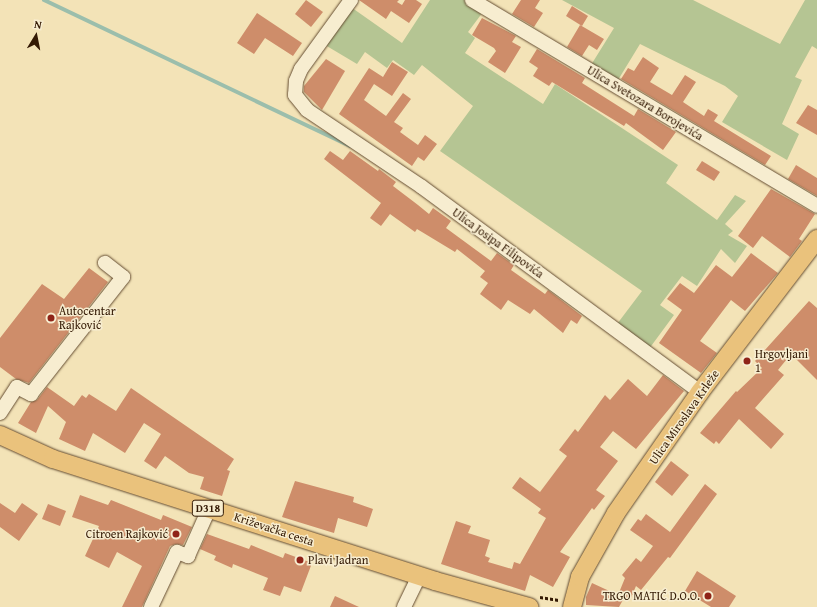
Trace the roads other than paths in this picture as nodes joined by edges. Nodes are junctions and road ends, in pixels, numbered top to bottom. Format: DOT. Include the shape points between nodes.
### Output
graph roads {
  1 [pos="351,0"];
  2 [pos="472,0"];
  3 [pos="817,206"];
  4 [pos="817,239"];
  5 [pos="105,263"];
  6 [pos="700,392"];
  7 [pos="0,413"];
  8 [pos="0,436"];
  9 [pos="209,509"];
  10 [pos="419,576"];
  11 [pos="496,603"];
  12 [pos="151,607"];
  13 [pos="404,607"];
  14 [pos="529,607"];
  15 [pos="572,607"];
  1 -- 6 [label="street, Ulica Josipa Filipovića" via="301,69 296,81 295,95 307,110 422,187"];
  2 -- 3 [label="street, Ulica Svetozara Borojevića"];
  4 -- 6 [label="main road, Ulica Miroslava Krleže"];
  5 -- 7 [label="street" via="123,278 32,394 17,386"];
  6 -- 15 [label="main road, Ulica Miroslava Krleže" via="616,513 580,577"];
  8 -- 9 [label="main road, Križevačka cesta / D318" via="53,459"];
  9 -- 10 [label="main road, Križevačka cesta / D318"];
  9 -- 12 [label="street" via="188,556 177,552"];
  10 -- 11 [label="main road, Križevačka cesta / D318"];
  10 -- 13 [label="street"];
  11 -- 14 [label="main road, Križevačka cesta / D318"];
}
